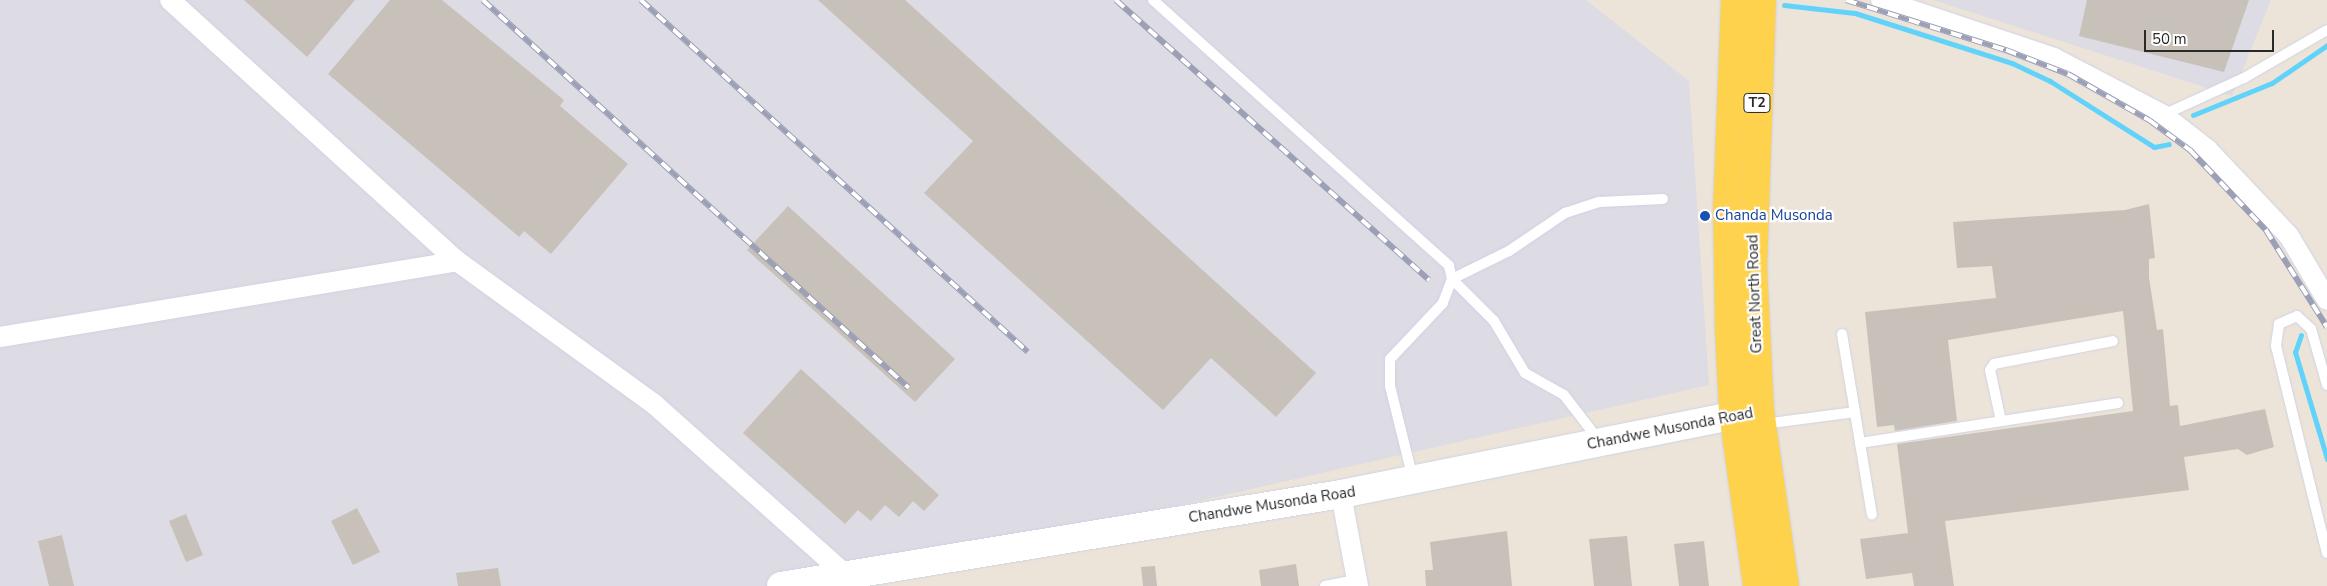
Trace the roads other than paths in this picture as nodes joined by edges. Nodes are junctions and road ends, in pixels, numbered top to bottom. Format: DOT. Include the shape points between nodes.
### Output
graph roads {
  1 [pos="170,0"];
  2 [pos="1153,0"];
  3 [pos="1735,0"];
  4 [pos="1762,0"];
  5 [pos="1882,0"];
  6 [pos="2327,30"];
  7 [pos="2163,115"];
  8 [pos="1662,200"];
  9 [pos="458,261"];
  10 [pos="1452,279"];
  11 [pos="2327,300"];
  12 [pos="1842,334"];
  13 [pos="0,337"];
  14 [pos="2113,341"];
  15 [pos="2327,385"];
  16 [pos="2118,403"];
  17 [pos="1855,412"];
  18 [pos="1733,413"];
  19 [pos="1761,417"];
  20 [pos="2001,421"];
  21 [pos="1600,442"];
  22 [pos="1860,443"];
  23 [pos="1413,480"];
  24 [pos="1341,494"];
  25 [pos="1872,515"];
  26 [pos="2327,554"];
  27 [pos="845,574"];
  28 [pos="1357,583"];
  29 [pos="781,586"];
  30 [pos="1325,586"];
  31 [pos="1757,586"];
  32 [pos="1785,586"];
  1 -- 9 [label="street"];
  2 -- 10 [label="lane" via="1449,266"];
  3 -- 18 [label="main road, Great North Road / T2" via="1727,205"];
  4 -- 19 [label="main road, Great North Road / T2" via="1753,216"];
  5 -- 7 [label="street" via="2054,58"];
  6 -- 7 [label="lane" via="2244,78"];
  7 -- 11 [label="street" via="2208,150 2288,236"];
  8 -- 10 [label="lane" via="1599,202 1566,213 1509,250"];
  9 -- 13 [label="street"];
  9 -- 27 [label="street" via="654,404"];
  10 -- 21 [label="lane" via="1494,321 1525,373 1564,395"];
  10 -- 23 [label="lane" via="1443,303 1390,360 1390,386"];
  12 -- 17 [label="lane"];
  14 -- 20 [label="lane" via="1994,364 1990,370"];
  15 -- 26 [label="lane" via="2311,329 2297,316 2278,324 2276,346"];
  16 -- 20 [label="lane"];
  17 -- 19 [label="lane"];
  17 -- 22 [label="lane"];
  18 -- 19 [label="street, Chandwe Musonda Road"];
  18 -- 21 [label="street, Chandwe Musonda Road"];
  18 -- 31 [label="main road, Great North Road / T2"];
  19 -- 32 [label="main road, Great North Road / T2"];
  20 -- 22 [label="lane"];
  21 -- 23 [label="street, Chandwe Musonda Road"];
  22 -- 25 [label="lane"];
  23 -- 24 [label="street, Chandwe Musonda Road"];
  24 -- 27 [label="street, Chandwe Musonda Road"];
  24 -- 28 [label="street"];
  27 -- 29 [label="street, Chandwe Musonda Road"];
  28 -- 30 [label="lane"];
}
